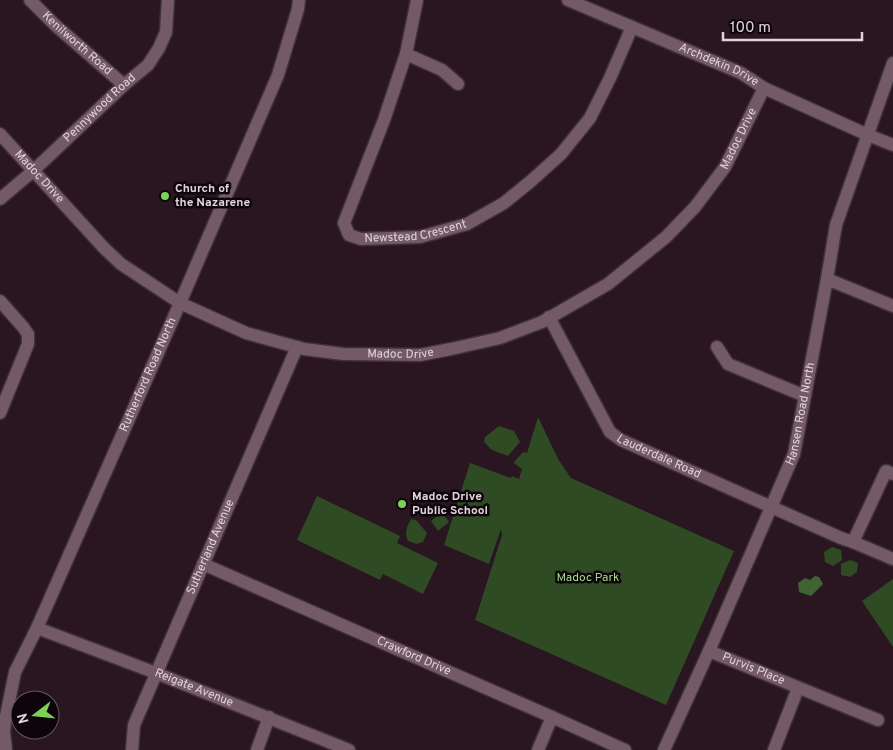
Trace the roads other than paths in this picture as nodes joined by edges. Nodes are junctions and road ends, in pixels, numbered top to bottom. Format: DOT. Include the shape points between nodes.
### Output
graph roads {
  1 [pos="30,0"];
  2 [pos="168,0"];
  3 [pos="299,0"];
  4 [pos="417,0"];
  5 [pos="568,0"];
  6 [pos="632,27"];
  7 [pos="406,54"];
  8 [pos="893,63"];
  9 [pos="458,84"];
  10 [pos="124,85"];
  11 [pos="764,88"];
  12 [pos="0,134"];
  13 [pos="868,135"];
  14 [pos="893,144"];
  15 [pos="33,171"];
  16 [pos="0,198"];
  17 [pos="827,279"];
  18 [pos="0,301"];
  19 [pos="180,303"];
  20 [pos="893,306"];
  21 [pos="549,317"];
  22 [pos="297,347"];
  23 [pos="717,347"];
  24 [pos="806,396"];
  25 [pos="0,413"];
  26 [pos="893,474"];
  27 [pos="772,506"];
  28 [pos="853,542"];
  29 [pos="893,559"];
  30 [pos="203,564"];
  31 [pos="36,628"];
  32 [pos="709,651"];
  33 [pos="156,673"];
  34 [pos="798,688"];
  35 [pos="269,717"];
  36 [pos="552,717"];
  37 [pos="878,720"];
  38 [pos="2,721"];
  39 [pos="6,750"];
  40 [pos="132,750"];
  41 [pos="257,750"];
  42 [pos="349,750"];
  43 [pos="538,750"];
  44 [pos="625,750"];
  45 [pos="664,750"];
  46 [pos="774,750"];
  1 -- 10 [label="street, Kenilworth Road"];
  2 -- 10 [label="street, Pennywood Road" via="166,32 160,48 148,65"];
  3 -- 19 [label="street, Rutherford Road North" via="278,74"];
  4 -- 7 [label="street, Newstead Crescent"];
  5 -- 6 [label="street, Archdekin Drive"];
  6 -- 7 [label="street, Newstead Crescent" via="590,118 561,154 518,192 467,224 420,237 361,240 349,235 344,223"];
  6 -- 11 [label="street, Archdekin Drive" via="741,73"];
  7 -- 9 [label="street" via="442,70"];
  8 -- 13 [label="street, Hansen Road North"];
  10 -- 15 [label="street, Pennywood Road"];
  11 -- 13 [label="street, Archdekin Drive"];
  11 -- 21 [label="street, Madoc Drive" via="725,168 695,207 666,237 608,284"];
  12 -- 15 [label="street, Madoc Drive"];
  13 -- 14 [label="street, Archdekin Drive"];
  13 -- 17 [label="street, Hansen Road North" via="836,225"];
  15 -- 16 [label="street, Pennywood Road"];
  15 -- 19 [label="street, Madoc Drive" via="121,264"];
  17 -- 20 [label="street"];
  17 -- 24 [label="street, Hansen Road North"];
  18 -- 25 [label="street" via="28,334 28,344"];
  19 -- 22 [label="street, Madoc Drive" via="246,333"];
  19 -- 31 [label="street, Rutherford Road North"];
  21 -- 22 [label="street, Madoc Drive" via="500,338 420,355 343,354"];
  21 -- 27 [label="street, Lauderdale Road" via="610,432"];
  22 -- 30 [label="street, Sutherland Avenue"];
  23 -- 24 [label="street" via="728,364"];
  24 -- 27 [label="street, Hansen Road North" via="794,454"];
  26 -- 28 [label="street" via="886,471"];
  27 -- 28 [label="street, Lauderdale Road"];
  27 -- 32 [label="street, Hansen Road North"];
  28 -- 29 [label="street, Lauderdale Road"];
  30 -- 33 [label="street, Sutherland Avenue"];
  30 -- 36 [label="street, Crawford Drive"];
  31 -- 33 [label="street, Reigate Avenue"];
  31 -- 38 [label="street, Rutherford Road North" via="15,672"];
  32 -- 34 [label="street, Purvis Place"];
  32 -- 45 [label="street, Hansen Road North"];
  33 -- 35 [label="street, Reigate Avenue"];
  33 -- 40 [label="street, Sutherland Avenue" via="134,725"];
  34 -- 37 [label="street, Purvis Place"];
  34 -- 46 [label="street, Purvis Place"];
  35 -- 41 [label="street"];
  35 -- 42 [label="street, Reigate Avenue"];
  36 -- 43 [label="street"];
  36 -- 44 [label="street, Crawford Drive"];
  38 -- 39 [label="street, Rutherford Road North"];
}
